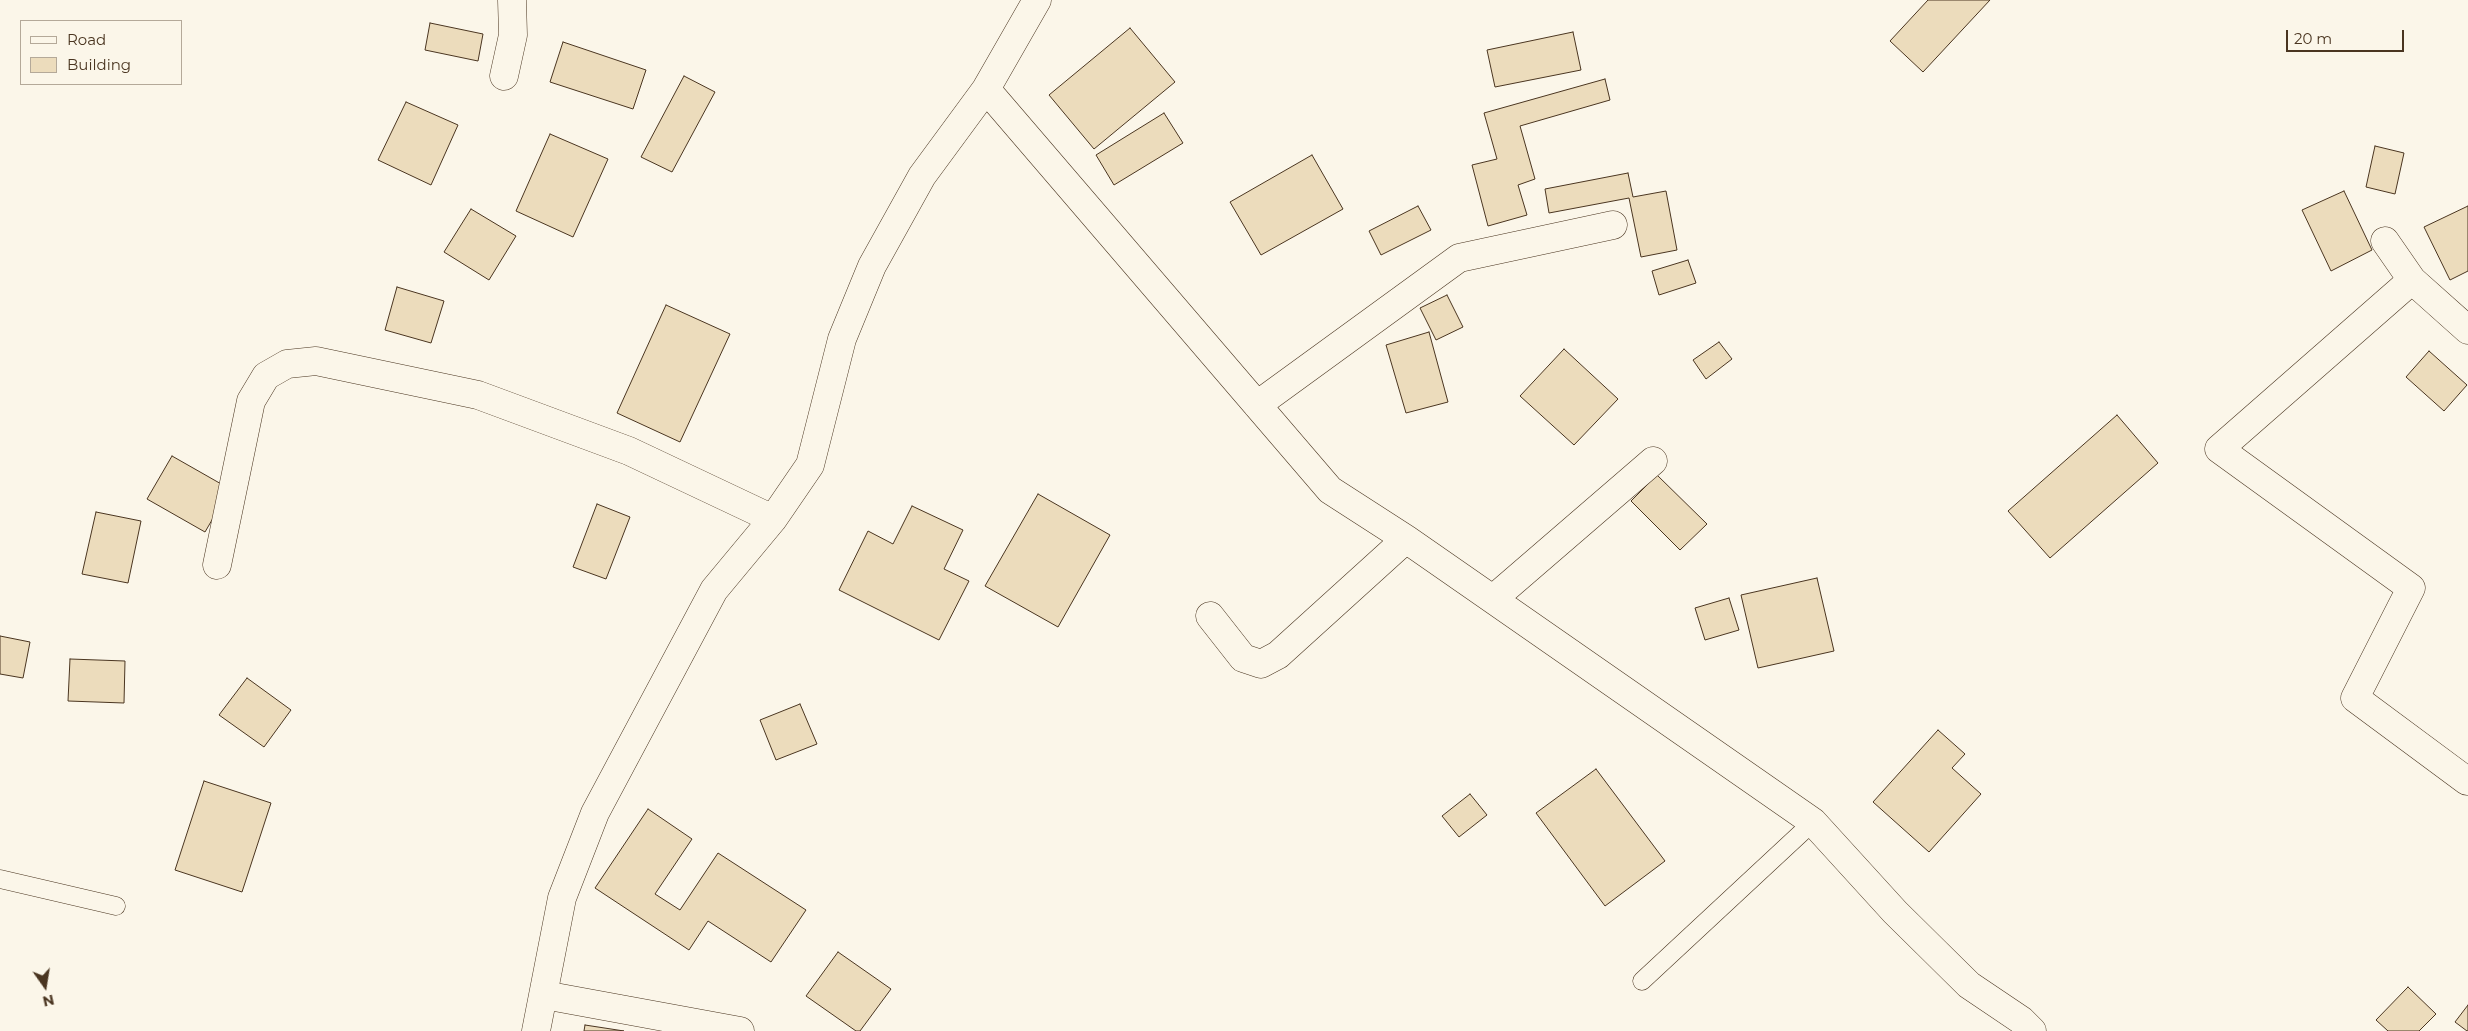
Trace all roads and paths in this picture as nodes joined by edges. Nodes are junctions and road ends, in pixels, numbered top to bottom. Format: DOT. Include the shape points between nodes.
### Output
graph roads {
  1 [pos="512,0"];
  2 [pos="1037,0"];
  3 [pos="504,76"];
  4 [pos="986,89"];
  5 [pos="1614,225"];
  6 [pos="2385,242"];
  7 [pos="2412,280"];
  8 [pos="2468,330"];
  9 [pos="1257,405"];
  10 [pos="1653,461"];
  11 [pos="773,519"];
  12 [pos="1406,539"];
  13 [pos="217,565"];
  14 [pos="1493,600"];
  15 [pos="1210,616"];
  16 [pos="2467,781"];
  17 [pos="1813,822"];
  18 [pos="0,879"];
  19 [pos="116,906"];
  20 [pos="1642,981"];
  21 [pos="544,995"];
  22 [pos="536,1031"];
  23 [pos="740,1031"];
  24 [pos="2032,1031"];
  1 -- 3 [label="street" via="513,36"];
  2 -- 4 [label="street"];
  4 -- 9 [label="street"];
  4 -- 11 [label="street" via="922,176 872,266 842,339 810,464"];
  5 -- 9 [label="street" via="1459,258"];
  6 -- 7 [label="street"];
  7 -- 8 [label="street"];
  7 -- 16 [label="street" via="2219,449 2411,588 2355,698"];
  9 -- 12 [label="street" via="1330,490"];
  10 -- 14 [label="street"];
  11 -- 13 [label="street" via="630,451 478,395 316,361 287,364 266,376 251,402"];
  11 -- 21 [label="street" via="714,590 595,813 562,898"];
  12 -- 14 [label="street"];
  12 -- 15 [label="street" via="1278,655 1261,664 1243,658"];
  14 -- 17 [label="street"];
  17 -- 20 [label="lane"];
  17 -- 24 [label="street" via="1895,912 1969,985"];
  18 -- 19 [label="lane"];
  21 -- 22 [label="street"];
  21 -- 23 [label="street"];
}
